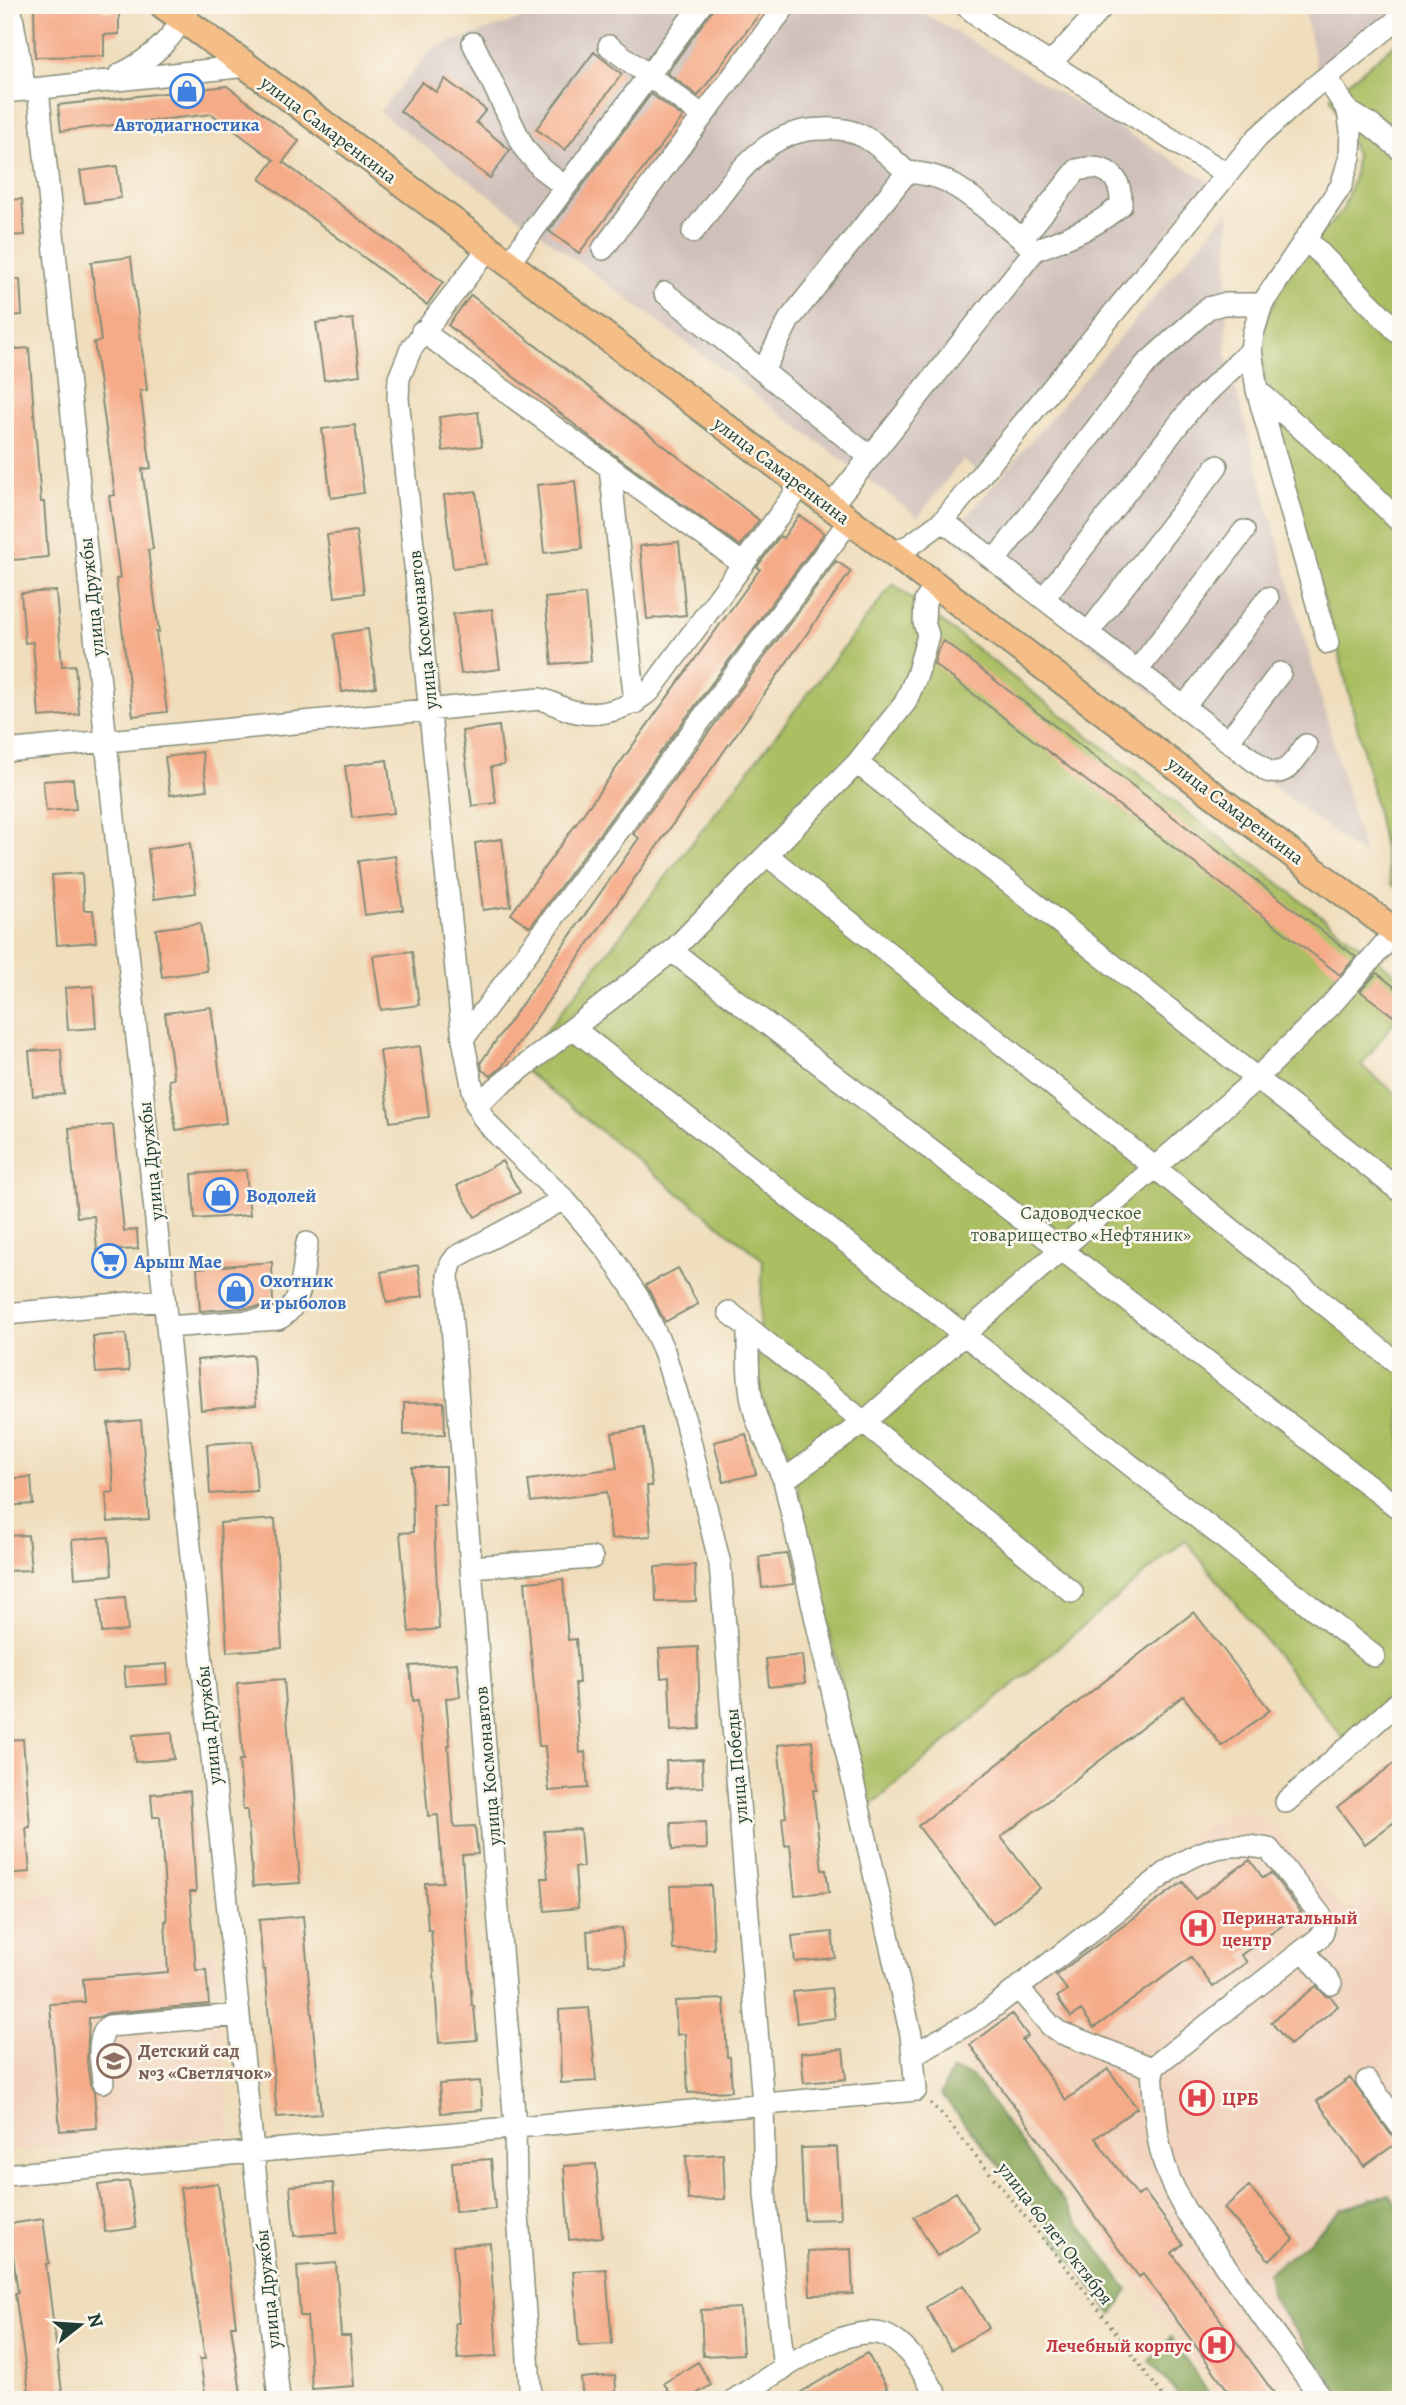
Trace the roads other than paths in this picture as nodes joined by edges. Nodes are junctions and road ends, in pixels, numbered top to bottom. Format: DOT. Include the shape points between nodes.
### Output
graph roads {
  1 [pos="10,5"];
  2 [pos="701,5"];
  3 [pos="965,5"];
  4 [pos="1104,5"];
  5 [pos="783,9"];
  6 [pos="179,10"];
  7 [pos="1401,17"];
  8 [pos="473,43"];
  9 [pos="609,46"];
  10 [pos="1050,64"];
  11 [pos="247,66"];
  12 [pos="649,75"];
  13 [pos="1326,77"];
  14 [pos="108,80"];
  15 [pos="23,91"];
  16 [pos="1348,111"];
  17 [pos="703,116"];
  18 [pos="1401,150"];
  19 [pos="907,172"];
  20 [pos="1227,174"];
  21 [pos="565,187"];
  22 [pos="693,232"];
  23 [pos="1306,239"];
  24 [pos="603,249"];
  25 [pos="498,256"];
  26 [pos="665,293"];
  27 [pos="1262,304"];
  28 [pos="422,331"];
  29 [pos="1401,335"];
  30 [pos="1251,350"];
  31 [pos="762,371"];
  32 [pos="1257,390"];
  33 [pos="870,457"];
  34 [pos="1217,466"];
  35 [pos="610,467"];
  36 [pos="802,484"];
  37 [pos="840,513"];
  38 [pos="943,521"];
  39 [pos="1401,523"];
  40 [pos="1244,531"];
  41 [pos="893,553"];
  42 [pos="995,561"];
  43 [pos="743,564"];
  44 [pos="936,586"];
  45 [pos="1044,598"];
  46 [pos="1268,598"];
  47 [pos="1088,633"];
  48 [pos="1328,643"];
  49 [pos="1137,671"];
  50 [pos="1280,673"];
  51 [pos="635,703"];
  52 [pos="1184,707"];
  53 [pos="430,711"];
  54 [pos="106,741"];
  55 [pos="1228,741"];
  56 [pos="1306,745"];
  57 [pos="5,751"];
  58 [pos="857,763"];
  59 [pos="767,855"];
  60 [pos="1398,934"];
  61 [pos="672,951"];
  62 [pos="573,1028"];
  63 [pos="463,1039"];
  64 [pos="1257,1078"];
  65 [pos="476,1104"];
  66 [pos="1155,1168"];
  67 [pos="1401,1192"];
  68 [pos="564,1199"];
  69 [pos="307,1243"];
  70 [pos="1061,1250"];
  71 [pos="164,1300"];
  72 [pos="729,1312"];
  73 [pos="5,1314"];
  74 [pos="167,1327"];
  75 [pos="748,1328"];
  76 [pos="963,1334"];
  77 [pos="1401,1366"];
  78 [pos="864,1422"];
  79 [pos="784,1480"];
  80 [pos="1401,1510"];
  81 [pos="592,1558"];
  82 [pos="471,1567"];
  83 [pos="1072,1592"];
  84 [pos="1374,1656"];
  85 [pos="1401,1700"];
  86 [pos="1286,1802"];
  87 [pos="1304,1950"];
  88 [pos="1331,1984"];
  89 [pos="1018,1988"];
  90 [pos="239,2015"];
  91 [pos="914,2054"];
  92 [pos="1152,2068"];
  93 [pos="1367,2081"];
  94 [pos="103,2082"];
  95 [pos="763,2104"];
  96 [pos="515,2127"];
  97 [pos="1401,2127"];
  98 [pos="253,2151"];
  99 [pos="5,2175"];
  100 [pos="784,2369"];
  101 [pos="932,2397"];
  102 [pos="279,2400"];
  103 [pos="531,2400"];
  104 [pos="734,2400"];
  105 [pos="1323,2400"];
  1 -- 15 [label="street, улица Дружбы"];
  2 -- 12 [label="street, улица Космонавтов"];
  3 -- 10 [label="street"];
  4 -- 10 [label="street"];
  5 -- 17 [label="street"];
  6 -- 11 [label="main road, улица Самаренкина"];
  6 -- 14 [label="street" via="155,53"];
  7 -- 13 [label="street"];
  8 -- 21 [label="street" via="524,148"];
  9 -- 12 [label="street"];
  10 -- 20 [label="street"];
  11 -- 14 [label="street"];
  11 -- 25 [label="main road, улица Самаренкина"];
  12 -- 17 [label="street"];
  12 -- 21 [label="street, улица Космонавтов"];
  13 -- 16 [label="street"];
  13 -- 20 [label="street" via="1283,113"];
  14 -- 15 [label="street"];
  15 -- 54 [label="street, улица Дружбы"];
  16 -- 18 [label="street"];
  16 -- 23 [label="street" via="1350,157 1341,186"];
  17 -- 24 [label="street"];
  19 -- 22 [label="street" via="861,135 838,128 805,129 780,137 756,153"];
  19 -- 31 [label="street" via="789,320"];
  19 -- 33 [label="street" via="943,180 1028,245"];
  20 -- 38 [label="street"];
  21 -- 25 [label="street, улица Космонавтов"];
  23 -- 27 [label="street"];
  23 -- 29 [label="street"];
  25 -- 28 [label="street, улица Космонавтов"];
  25 -- 36 [label="main road, улица Самаренкина"];
  26 -- 31 [label="street"];
  27 -- 30 [label="street"];
  27 -- 42 [label="street" via="1208,308 1145,365"];
  28 -- 35 [label="street"];
  28 -- 53 [label="street, улица Космонавтов" via="403,364 398,398"];
  30 -- 32 [label="street"];
  30 -- 45 [label="street" via="1192,407"];
  31 -- 33 [label="street"];
  32 -- 39 [label="street"];
  32 -- 48 [label="street"];
  33 -- 37 [label="street"];
  34 -- 47 [label="street"];
  35 -- 43 [label="street"];
  35 -- 51 [label="street"];
  36 -- 37 [label="main road, улица Самаренкина"];
  36 -- 43 [label="street"];
  37 -- 41 [label="main road, улица Самаренкина"];
  37 -- 63 [label="street"];
  38 -- 41 [label="street"];
  38 -- 42 [label="street"];
  40 -- 49 [label="street"];
  41 -- 44 [label="main road, улица Самаренкина"];
  42 -- 45 [label="street"];
  43 -- 51 [label="street" via="650,691"];
  44 -- 58 [label="street" via="925,601 928,635 905,703"];
  44 -- 60 [label="main road, улица Самаренкина"];
  45 -- 47 [label="street"];
  46 -- 52 [label="street"];
  47 -- 49 [label="street"];
  49 -- 52 [label="street"];
  50 -- 55 [label="street"];
  51 -- 53 [label="street" via="601,714 565,709 540,699"];
  52 -- 55 [label="street"];
  53 -- 54 [label="street"];
  53 -- 63 [label="street, улица Космонавтов"];
  54 -- 57 [label="street"];
  54 -- 71 [label="street, улица Дружбы"];
  55 -- 56 [label="street" via="1275,774 1287,769"];
  58 -- 59 [label="street"];
  58 -- 64 [label="street"];
  59 -- 61 [label="street"];
  59 -- 66 [label="street"];
  60 -- 64 [label="street"];
  61 -- 62 [label="street"];
  61 -- 70 [label="street"];
  62 -- 65 [label="street"];
  62 -- 76 [label="street"];
  63 -- 65 [label="street, улица Космонавтов"];
  64 -- 66 [label="street"];
  64 -- 67 [label="street"];
  65 -- 68 [label="street, улица Победы" via="492,1130"];
  66 -- 70 [label="street"];
  66 -- 77 [label="street"];
  68 -- 82 [label="street, улица Космонавтов" via="464,1252 451,1264 448,1275"];
  68 -- 95 [label="street, улица Победы" via="607,1250 640,1300 664,1351 720,1564"];
  69 -- 74 [label="street" via="298,1300 287,1314 278,1319"];
  70 -- 76 [label="street"];
  70 -- 80 [label="street"];
  71 -- 73 [label="street"];
  71 -- 74 [label="street, улица Дружбы"];
  72 -- 75 [label="street"];
  74 -- 90 [label="street, улица Дружбы"];
  75 -- 78 [label="street"];
  75 -- 79 [label="street" via="748,1374 757,1418"];
  76 -- 78 [label="street"];
  76 -- 84 [label="street"];
  78 -- 79 [label="street"];
  78 -- 83 [label="street"];
  79 -- 91 [label="street"];
  81 -- 82 [label="street"];
  82 -- 96 [label="street, улица Космонавтов"];
  85 -- 86 [label="street"];
  87 -- 88 [label="street"];
  87 -- 89 [label="street" via="1319,1938 1325,1924 1269,1849 1223,1846 1197,1853 1171,1870"];
  87 -- 92 [label="street"];
  89 -- 91 [label="street" via="972,2024"];
  89 -- 92 [label="street" via="1059,2032"];
  90 -- 94 [label="street" via="108,2026 100,2039"];
  90 -- 98 [label="street, улица Дружбы"];
  91 -- 95 [label="street" via="916,2090"];
  92 -- 105 [label="street" via="1157,2136 1170,2184"];
  93 -- 97 [label="street"];
  95 -- 96 [label="street"];
  95 -- 100 [label="street, улица Победы" via="765,2194"];
  96 -- 98 [label="street"];
  96 -- 103 [label="street, улица Космонавтов"];
  98 -- 99 [label="street"];
  98 -- 102 [label="street, улица Дружбы"];
  100 -- 101 [label="street" via="828,2344 867,2332 880,2333 913,2357"];
  100 -- 104 [label="street"];
}
